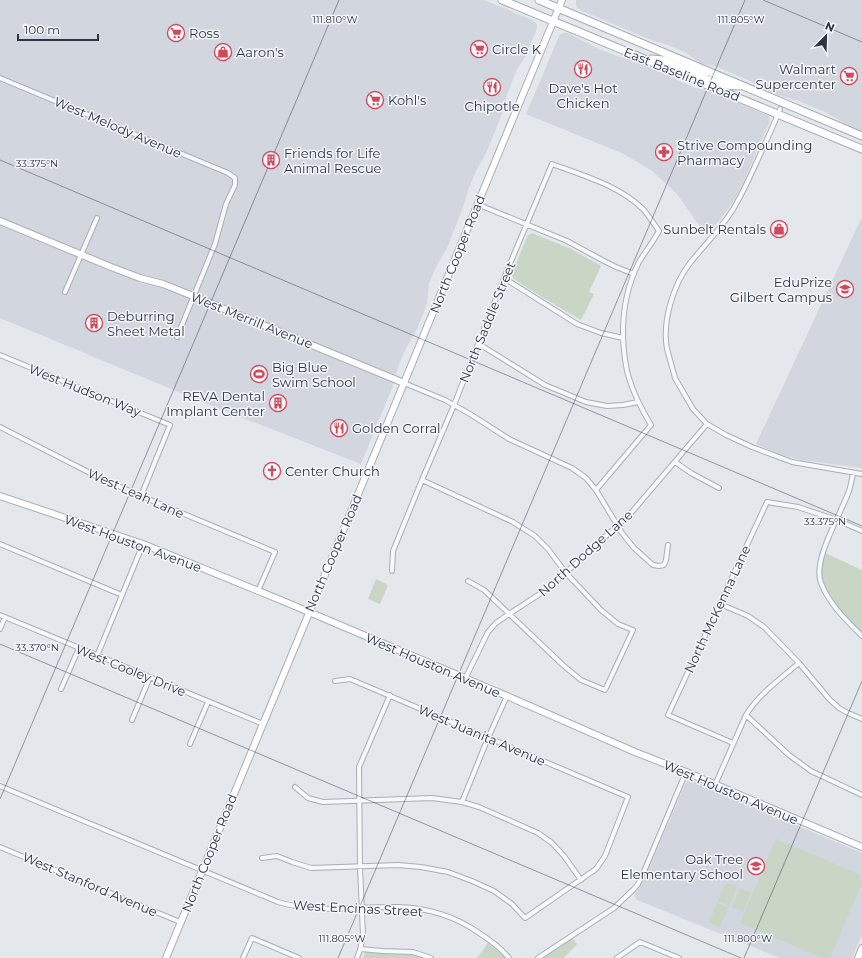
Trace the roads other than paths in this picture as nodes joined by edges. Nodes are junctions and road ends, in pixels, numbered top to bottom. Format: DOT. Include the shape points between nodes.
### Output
graph roads {
  1 [pos="502,0"];
  2 [pos="539,0"];
  3 [pos="562,0"];
  4 [pos="556,15"];
  5 [pos="641,57"];
  6 [pos="707,71"];
  7 [pos="0,78"];
  8 [pos="702,83"];
  9 [pos="745,87"];
  10 [pos="779,111"];
  11 [pos="862,136"];
  12 [pos="862,149"];
  13 [pos="477,204"];
  14 [pos="97,218"];
  15 [pos="0,221"];
  16 [pos="527,225"];
  17 [pos="81,254"];
  18 [pos="634,274"];
  19 [pos="504,278"];
  20 [pos="65,292"];
  21 [pos="193,296"];
  22 [pos="176,337"];
  23 [pos="623,338"];
  24 [pos="479,344"];
  25 [pos="0,355"];
  26 [pos="404,383"];
  27 [pos="638,402"];
  28 [pos="454,405"];
  29 [pos="708,424"];
  30 [pos="0,427"];
  31 [pos="675,462"];
  32 [pos="853,473"];
  33 [pos="862,474"];
  34 [pos="422,480"];
  35 [pos="719,488"];
  36 [pos="596,490"];
  37 [pos="0,496"];
  38 [pos="141,496"];
  39 [pos="837,520"];
  40 [pos="618,526"];
  41 [pos="862,531"];
  42 [pos="0,544"];
  43 [pos="143,544"];
  44 [pos="668,545"];
  45 [pos="392,570"];
  46 [pos="566,573"];
  47 [pos="468,581"];
  48 [pos="258,591"];
  49 [pos="122,595"];
  50 [pos="720,604"];
  51 [pos="309,612"];
  52 [pos="509,614"];
  53 [pos="0,616"];
  54 [pos="5,618"];
  55 [pos="0,629"];
  56 [pos="862,636"];
  57 [pos="79,648"];
  58 [pos="97,656"];
  59 [pos="799,664"];
  60 [pos="150,678"];
  61 [pos="465,679"];
  62 [pos="335,681"];
  63 [pos="61,689"];
  64 [pos="390,695"];
  65 [pos="506,696"];
  66 [pos="208,702"];
  67 [pos="746,715"];
  68 [pos="862,719"];
  69 [pos="132,720"];
  70 [pos="262,724"];
  71 [pos="488,738"];
  72 [pos="733,743"];
  73 [pos="190,744"];
  74 [pos="686,772"];
  75 [pos="715,785"];
  76 [pos="0,786"];
  77 [pos="295,788"];
  78 [pos="862,795"];
  79 [pos="359,801"];
  80 [pos="462,802"];
  81 [pos="0,847"];
  82 [pos="862,847"];
  83 [pos="262,858"];
  84 [pos="360,867"];
  85 [pos="202,870"];
  86 [pos="581,880"];
  87 [pos="362,908"];
  88 [pos="180,922"];
  89 [pos="361,948"];
  90 [pos="862,948"];
  91 [pos="166,958"];
  92 [pos="243,958"];
  93 [pos="299,958"];
  94 [pos="357,958"];
  95 [pos="431,958"];
  96 [pos="509,958"];
  97 [pos="538,958"];
  98 [pos="617,958"];
  99 [pos="679,958"];
  100 [pos="858,958"];
  1 -- 4 [label="main road, East Baseline Road"];
  2 -- 4 [label="main road, East Baseline Road"];
  3 -- 4 [label="street, North Cooper Road"];
  4 -- 5 [label="main road, East Baseline Road"];
  4 -- 6 [label="main road, East Baseline Road"];
  4 -- 13 [label="street, North Cooper Road"];
  5 -- 6 [label="main road" via="663,60 699,75 704,75"];
  5 -- 8 [label="main road, East Baseline Road"];
  6 -- 9 [label="main road, East Baseline Road"];
  7 -- 21 [label="street, West Melody Avenue" via="235,178 235,185 226,204 215,244"];
  8 -- 9 [label="main road" via="707,79 724,85"];
  8 -- 10 [label="main road, East Baseline Road"];
  9 -- 11 [label="main road, East Baseline Road"];
  10 -- 12 [label="main road, East Baseline Road"];
  10 -- 29 [label="street" via="743,192 727,219 681,278 669,310 666,345 675,378 693,408"];
  13 -- 16 [label="street"];
  13 -- 26 [label="street, North Cooper Road"];
  14 -- 17 [label="street"];
  15 -- 17 [label="street, West Merrill Avenue"];
  16 -- 18 [label="street" via="567,241"];
  16 -- 18 [label="street, North Saddle Street" via="552,164 613,188 643,209 659,232"];
  16 -- 19 [label="street, North Saddle Street"];
  17 -- 20 [label="street"];
  17 -- 21 [label="street, West Merrill Avenue"];
  18 -- 23 [label="street" via="623,317"];
  19 -- 23 [label="street" via="577,324"];
  19 -- 24 [label="street, North Saddle Street"];
  21 -- 22 [label="street"];
  21 -- 26 [label="street, West Merrill Avenue"];
  23 -- 27 [label="street" via="628,378"];
  24 -- 27 [label="street" via="545,385 586,402 623,406"];
  24 -- 28 [label="street, North Saddle Street"];
  25 -- 38 [label="street, West Hudson Way" via="170,425"];
  26 -- 28 [label="street, West Merrill Avenue"];
  26 -- 51 [label="street, North Cooper Road"];
  27 -- 36 [label="street" via="651,425"];
  28 -- 34 [label="street, North Saddle Street"];
  28 -- 36 [label="street, West Merrill Avenue" via="509,438 572,468 586,478"];
  29 -- 31 [label="street, North Dodge Lane"];
  29 -- 32 [label="street" via="752,447 792,462"];
  30 -- 38 [label="street, West Leah Lane"];
  31 -- 35 [label="street"];
  31 -- 40 [label="street, North Dodge Lane"];
  32 -- 33 [label="street"];
  32 -- 39 [label="street" via="850,490"];
  34 -- 45 [label="street, North Saddle Street" via="393,551"];
  34 -- 46 [label="street" via="512,522 535,536"];
  36 -- 40 [label="street, West Merrill Avenue"];
  37 -- 43 [label="street, West Houston Avenue"];
  38 -- 48 [label="street, West Leah Lane" via="275,552"];
  39 -- 41 [label="street"];
  39 -- 50 [label="street, North McKenna Lane" via="798,507 767,502"];
  39 -- 56 [label="street" via="822,555 820,581 840,614"];
  40 -- 44 [label="street, West Merrill Avenue" via="634,548 653,565 664,565"];
  40 -- 46 [label="street, North Dodge Lane"];
  42 -- 49 [label="street"];
  43 -- 48 [label="street, West Houston Avenue"];
  43 -- 49 [label="street"];
  46 -- 52 [label="street, North Dodge Lane" via="549,588"];
  46 -- 52 [label="street" via="601,610 618,624 633,630 605,690 581,680"];
  47 -- 52 [label="street" via="484,590"];
  48 -- 51 [label="street, West Houston Avenue"];
  49 -- 58 [label="street"];
  50 -- 59 [label="street" via="748,616 764,627"];
  50 -- 72 [label="street, North McKenna Lane" via="668,715"];
  51 -- 61 [label="street, West Houston Avenue"];
  51 -- 70 [label="street, North Cooper Road"];
  52 -- 61 [label="street, North Dodge Lane" via="488,632"];
  53 -- 54 [label="street, West Cooley Drive"];
  54 -- 55 [label="street"];
  54 -- 57 [label="street, West Cooley Drive"];
  57 -- 58 [label="street, West Cooley Drive"];
  57 -- 63 [label="street"];
  58 -- 60 [label="street, West Cooley Drive"];
  59 -- 67 [label="street" via="762,695"];
  59 -- 68 [label="street" via="839,708"];
  60 -- 66 [label="street, West Cooley Drive"];
  60 -- 69 [label="street"];
  61 -- 65 [label="street, West Houston Avenue"];
  62 -- 64 [label="street, West Juanita Avenue" via="350,679"];
  64 -- 71 [label="street, West Juanita Avenue"];
  64 -- 79 [label="street" via="360,767"];
  65 -- 71 [label="street"];
  65 -- 74 [label="street, West Houston Avenue"];
  66 -- 70 [label="street, West Cooley Drive"];
  66 -- 73 [label="street"];
  67 -- 72 [label="street"];
  67 -- 78 [label="street" via="789,755 811,771"];
  70 -- 85 [label="street, North Cooper Road"];
  71 -- 80 [label="street"];
  71 -- 86 [label="street, West Juanita Avenue" via="628,797 605,856 596,869"];
  72 -- 75 [label="street"];
  74 -- 75 [label="street, West Houston Avenue"];
  74 -- 97 [label="street" via="634,889 614,908"];
  75 -- 82 [label="street, West Houston Avenue"];
  76 -- 85 [label="street, West Encinas Street"];
  77 -- 79 [label="street" via="308,798 323,802"];
  79 -- 80 [label="street" via="432,798"];
  79 -- 84 [label="street"];
  80 -- 86 [label="street" via="538,833 564,856"];
  81 -- 88 [label="street, West Stanford Avenue"];
  83 -- 84 [label="street" via="277,856 311,868"];
  84 -- 86 [label="street" via="398,865 448,872 494,891 512,904 525,918"];
  84 -- 87 [label="street"];
  85 -- 87 [label="street, West Encinas Street" via="291,906"];
  85 -- 88 [label="street, North Cooper Road"];
  87 -- 89 [label="street"];
  87 -- 96 [label="street, West Encinas Street" via="400,907 446,915 470,926"];
  88 -- 91 [label="street, North Cooper Road"];
  89 -- 94 [label="street"];
  89 -- 95 [label="street" via="413,952"];
  90 -- 100 [label="street"];
  92 -- 93 [label="street" via="252,938"];
  98 -- 99 [label="street" via="640,942"];
}
